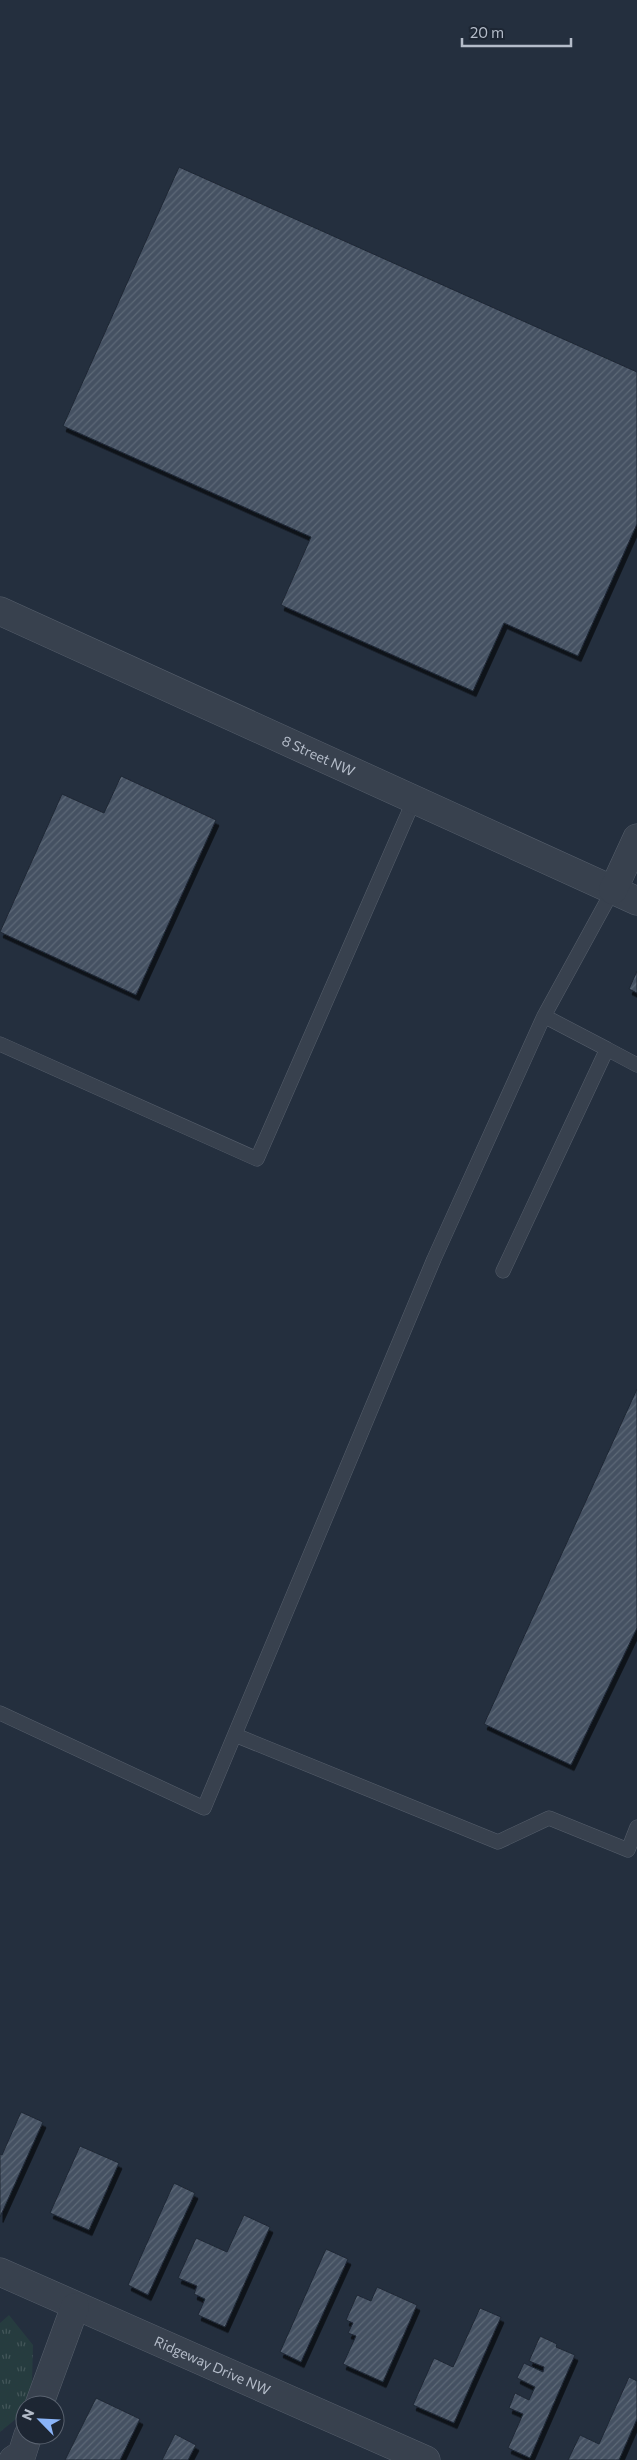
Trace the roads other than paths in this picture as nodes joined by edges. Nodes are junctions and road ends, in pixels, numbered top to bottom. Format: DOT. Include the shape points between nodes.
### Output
graph roads {
  1 [pos="0,611"];
  2 [pos="414,800"];
  3 [pos="637,838"];
  4 [pos="625,896"];
  5 [pos="544,1016"];
  6 [pos="0,1044"];
  7 [pos="607,1049"];
  8 [pos="637,1064"];
  9 [pos="503,1271"];
  10 [pos="0,1713"];
  11 [pos="235,1735"];
  12 [pos="637,1827"];
  13 [pos="0,2272"];
  14 [pos="75,2306"];
  15 [pos="43,2395"];
  16 [pos="25,2445"];
  17 [pos="13,2460"];
  18 [pos="426,2460"];
  1 -- 2 [label="street, 8 Street NW"];
  2 -- 4 [label="street, 8 Street NW"];
  2 -- 6 [label="lane" via="257,1159"];
  3 -- 4 [label="street"];
  4 -- 5 [label="lane"];
  5 -- 7 [label="lane"];
  5 -- 11 [label="lane" via="434,1259"];
  7 -- 8 [label="lane"];
  7 -- 9 [label="lane"];
  10 -- 11 [label="lane" via="204,1808"];
  11 -- 12 [label="lane" via="498,1842 549,1818 628,1850"];
  13 -- 14 [label="street, Ridgeway Drive NW"];
  14 -- 15 [label="street"];
  14 -- 18 [label="street, Ridgeway Drive NW"];
  16 -- 17 [label="street" via="22,2454"];
}
